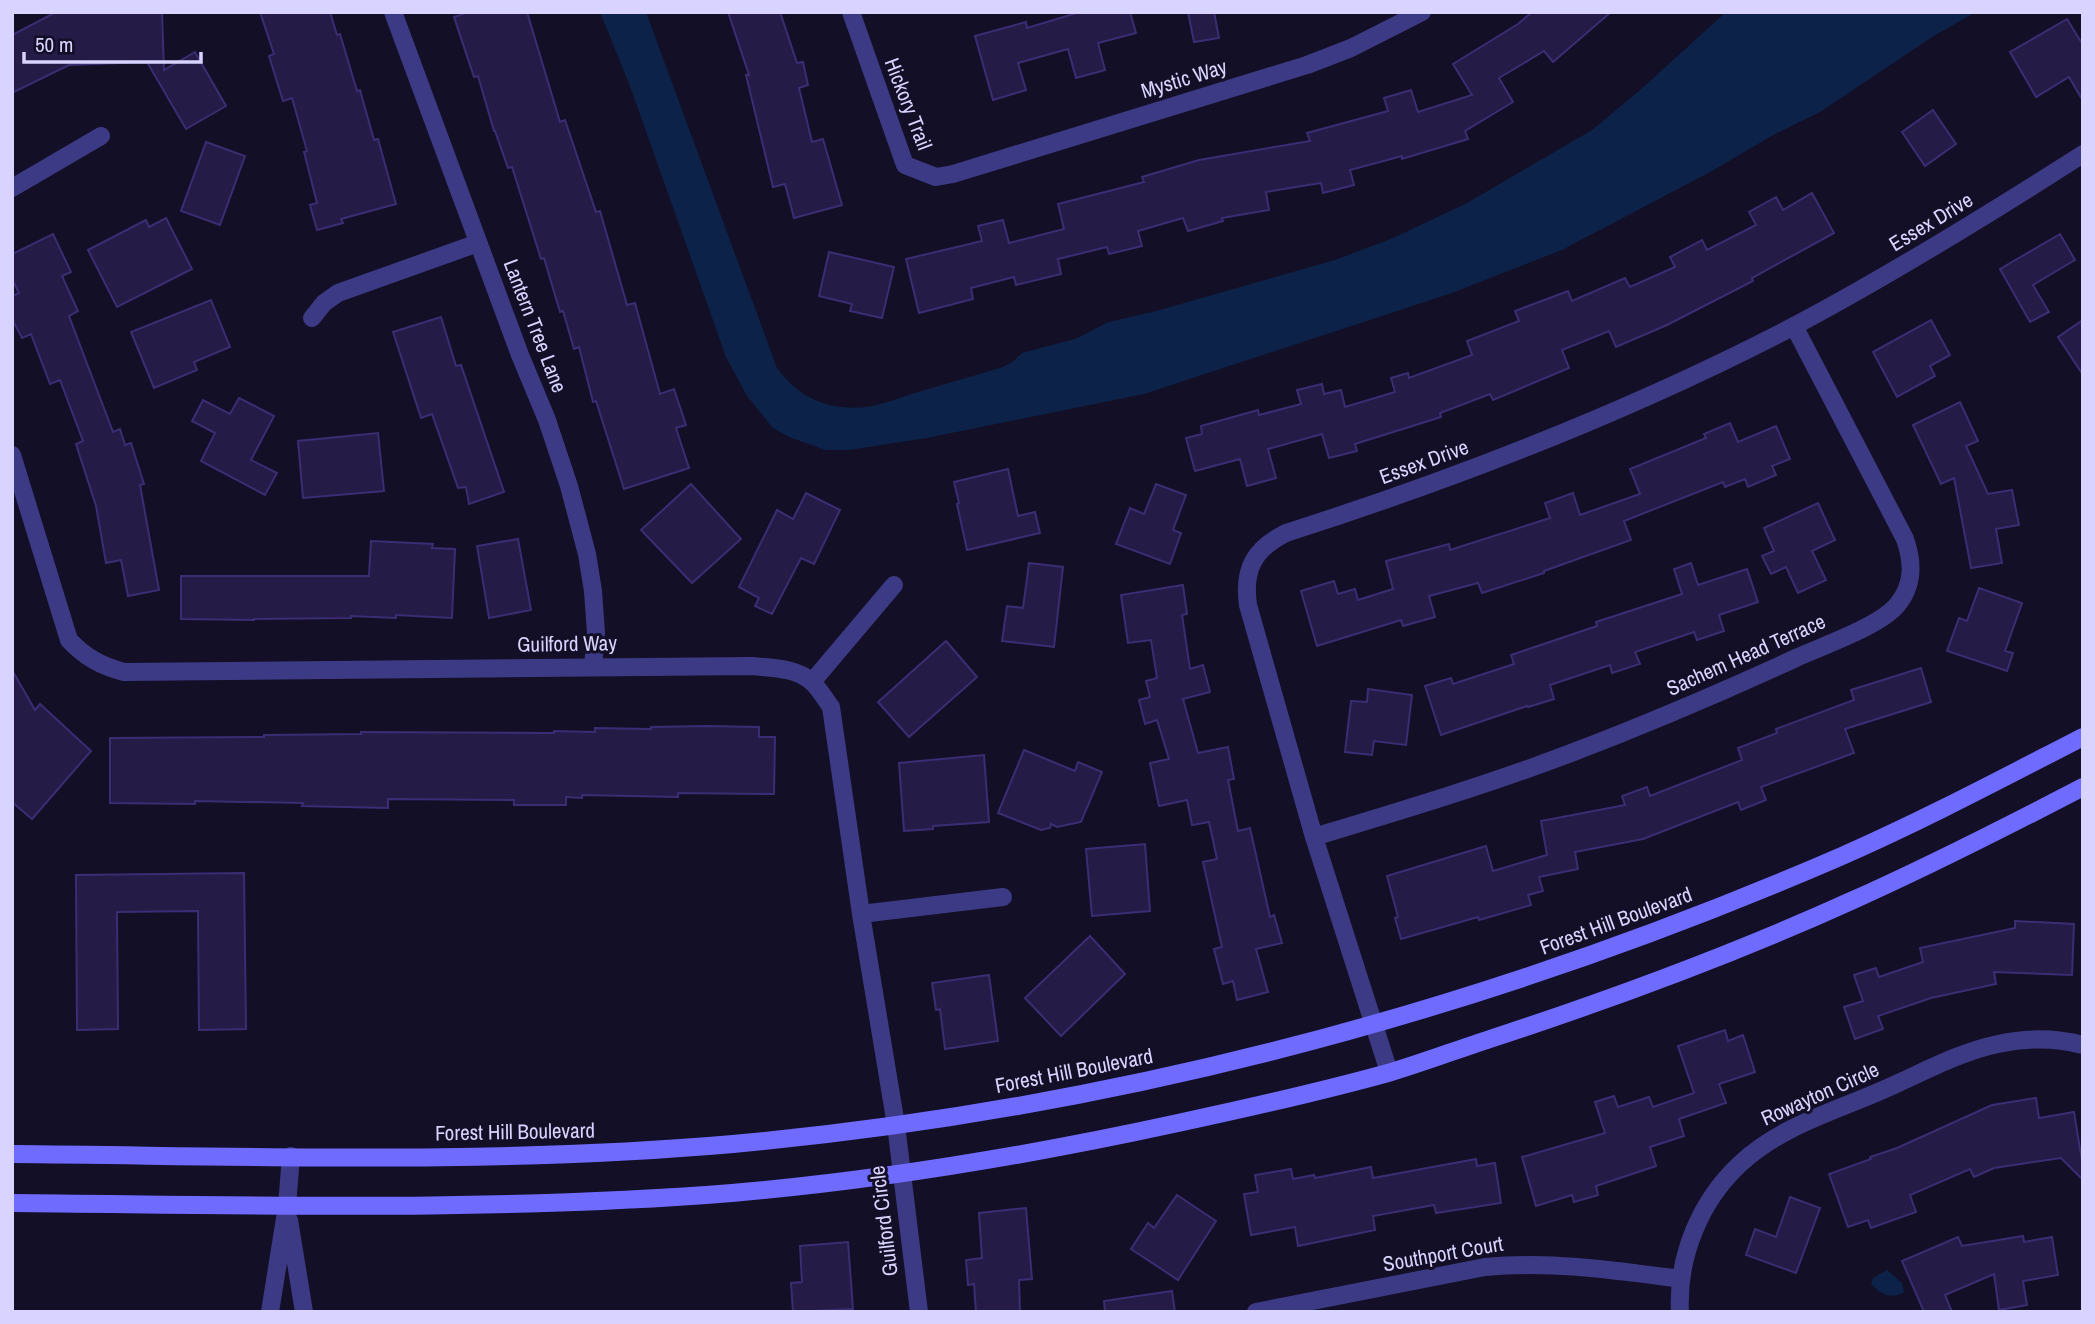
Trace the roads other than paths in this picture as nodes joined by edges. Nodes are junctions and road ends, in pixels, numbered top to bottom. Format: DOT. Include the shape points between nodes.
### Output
graph roads {
  1 [pos="393,12"];
  2 [pos="851,12"];
  3 [pos="1422,12"];
  4 [pos="101,136"];
  5 [pos="2082,156"];
  6 [pos="953,174"];
  7 [pos="12,188"];
  8 [pos="478,243"];
  9 [pos="312,318"];
  10 [pos="1794,326"];
  11 [pos="12,455"];
  12 [pos="894,585"];
  13 [pos="593,666"];
  14 [pos="812,682"];
  15 [pos="2083,737"];
  16 [pos="2083,787"];
  17 [pos="1314,838"];
  18 [pos="1003,897"];
  19 [pos="861,914"];
  20 [pos="1373,1025"];
  21 [pos="2083,1045"];
  22 [pos="1389,1072"];
  23 [pos="896,1125"];
  24 [pos="12,1154"];
  25 [pos="291,1156"];
  26 [pos="902,1174"];
  27 [pos="12,1203"];
  28 [pos="287,1206"];
  29 [pos="1681,1279"];
  30 [pos="270,1312"];
  31 [pos="304,1312"];
  32 [pos="919,1312"];
  33 [pos="1256,1312"];
  34 [pos="1680,1312"];
  1 -- 8 [label="street, Lantern Tree Lane"];
  2 -- 6 [label="street, Hickory Trail" via="905,165 936,177"];
  3 -- 6 [label="street, Mystic Way" via="1307,65"];
  4 -- 7 [label="street"];
  5 -- 10 [label="street, Essex Drive" via="1961,232"];
  8 -- 9 [label="street" via="338,293"];
  8 -- 13 [label="street, Lantern Tree Lane" via="569,486 593,591"];
  10 -- 17 [label="street, Essex Drive" via="1574,429 1455,476 1286,533 1257,554 1246,587 1248,605"];
  10 -- 17 [label="street, Sachem Head Terrace" via="1911,555 1911,573 1897,606 1847,635 1710,698 1569,754"];
  11 -- 13 [label="street, Guilford Way" via="69,640 108,668 124,672"];
  12 -- 14 [label="street"];
  13 -- 14 [label="street, Guilford Way" via="752,666 798,673"];
  14 -- 19 [label="street" via="831,706"];
  15 -- 20 [label="main road, Forest Hill Boulevard" via="1846,854 1702,914 1556,968"];
  16 -- 22 [label="main road" via="1849,902 1705,963"];
  17 -- 20 [label="street, Essex Drive"];
  18 -- 19 [label="street"];
  19 -- 23 [label="street"];
  20 -- 22 [label="street, Essex Drive"];
  20 -- 23 [label="main road, Forest Hill Boulevard" via="1084,1094"];
  21 -- 29 [label="street, Rowayton Circle" via="2030,1040 1967,1053 1765,1143 1739,1164 1709,1202 1694,1231"];
  22 -- 26 [label="main road" via="1087,1143"];
  23 -- 25 [label="main road, Forest Hill Boulevard" via="607,1153 468,1158"];
  23 -- 26 [label="street, Guilford Circle"];
  24 -- 25 [label="main road, Forest Hill Boulevard"];
  25 -- 28 [label="street"];
  26 -- 28 [label="main road" via="610,1202"];
  26 -- 32 [label="street, Guilford Circle"];
  27 -- 28 [label="main road"];
  28 -- 30 [label="street"];
  28 -- 31 [label="street"];
  29 -- 33 [label="street, Southport Court" via="1572,1265 1519,1264"];
  29 -- 34 [label="street, Rowayton Circle"];
}
